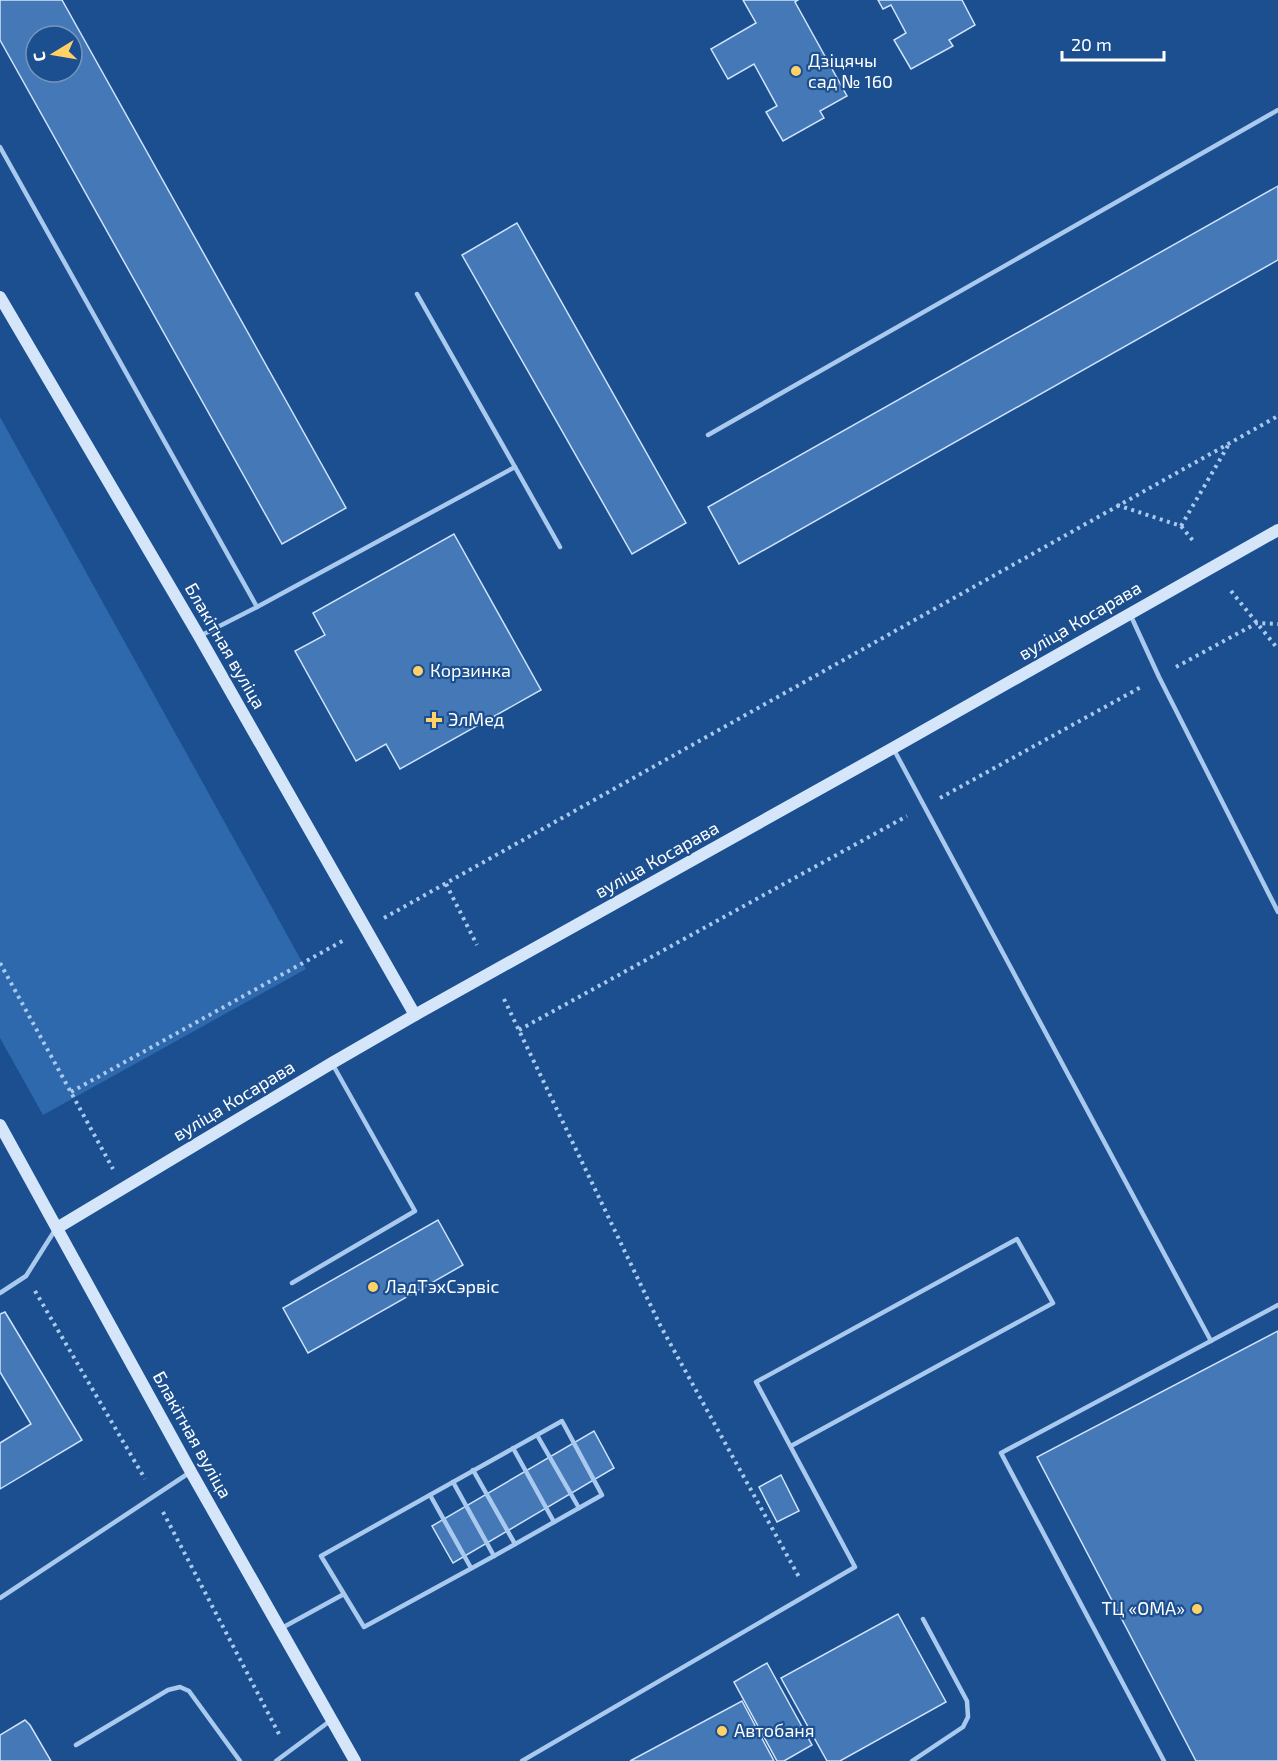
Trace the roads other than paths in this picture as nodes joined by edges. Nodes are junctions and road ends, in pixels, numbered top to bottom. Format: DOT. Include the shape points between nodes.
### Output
graph roads {
  1 [pos="1278,110"];
  2 [pos="0,147"];
  3 [pos="417,294"];
  4 [pos="0,297"];
  5 [pos="708,435"];
  6 [pos="515,467"];
  7 [pos="1278,530"];
  8 [pos="560,548"];
  9 [pos="257,607"];
  10 [pos="1130,613"];
  11 [pos="199,636"];
  12 [pos="893,748"];
  13 [pos="1278,912"];
  14 [pos="415,1015"];
  15 [pos="332,1063"];
  16 [pos="0,1125"];
  17 [pos="57,1228"];
  18 [pos="292,1283"];
  19 [pos="0,1293"];
  20 [pos="1278,1305"];
  21 [pos="1210,1341"];
  22 [pos="537,1435"];
  23 [pos="791,1446"];
  24 [pos="513,1448"];
  25 [pos="473,1470"];
  26 [pos="191,1472"];
  27 [pos="453,1482"];
  28 [pos="430,1495"];
  29 [pos="579,1509"];
  30 [pos="554,1522"];
  31 [pos="515,1544"];
  32 [pos="494,1556"];
  33 [pos="471,1568"];
  34 [pos="344,1594"];
  35 [pos="0,1598"];
  36 [pos="923,1619"];
  37 [pos="280,1629"];
  38 [pos="333,1720"];
  39 [pos="76,1745"];
  40 [pos="240,1761"];
  41 [pos="276,1761"];
  42 [pos="355,1761"];
  43 [pos="522,1761"];
  44 [pos="912,1761"];
  45 [pos="1164,1761"];
  1 -- 5 [label="lane"];
  2 -- 9 [label="lane"];
  3 -- 6 [label="lane"];
  4 -- 11 [label="street, Блакітная вуліца"];
  6 -- 8 [label="lane"];
  6 -- 9 [label="lane"];
  7 -- 10 [label="street, вуліца Косарава"];
  9 -- 11 [label="lane"];
  10 -- 12 [label="street, вуліца Косарава"];
  10 -- 13 [label="lane"];
  11 -- 14 [label="street, Блакітная вуліца"];
  12 -- 14 [label="street, вуліца Косарава"];
  12 -- 21 [label="lane"];
  14 -- 15 [label="street, вуліца Косарава"];
  15 -- 17 [label="street, вуліца Косарава"];
  15 -- 18 [label="lane" via="415,1211"];
  16 -- 17 [label="street, Блакітная вуліца"];
  17 -- 19 [label="lane" via="26,1276"];
  17 -- 26 [label="street, Блакітная вуліца"];
  20 -- 21 [label="lane"];
  21 -- 45 [label="lane" via="1001,1453"];
  22 -- 24 [label="lane"];
  22 -- 29 [label="lane"];
  22 -- 29 [label="lane" via="562,1421 602,1495"];
  23 -- 23 [label="lane" via="756,1382 1017,1239 1053,1303"];
  23 -- 43 [label="lane" via="855,1567"];
  24 -- 25 [label="lane"];
  24 -- 30 [label="lane"];
  25 -- 27 [label="lane"];
  25 -- 31 [label="lane"];
  26 -- 35 [label="lane"];
  26 -- 37 [label="street, Блакітная вуліца"];
  27 -- 28 [label="lane"];
  27 -- 32 [label="lane"];
  28 -- 33 [label="lane"];
  28 -- 34 [label="lane" via="321,1556"];
  29 -- 30 [label="lane"];
  30 -- 31 [label="lane"];
  31 -- 32 [label="lane"];
  32 -- 33 [label="lane"];
  33 -- 34 [label="lane" via="364,1628"];
  34 -- 37 [label="lane"];
  36 -- 44 [label="lane" via="967,1701 968,1716 963,1727"];
  37 -- 38 [label="street, Блакітная вуліца"];
  38 -- 41 [label="lane"];
  38 -- 42 [label="street, Блакітная вуліца"];
  39 -- 40 [label="lane" via="168,1690 180,1687 189,1691"];
}
